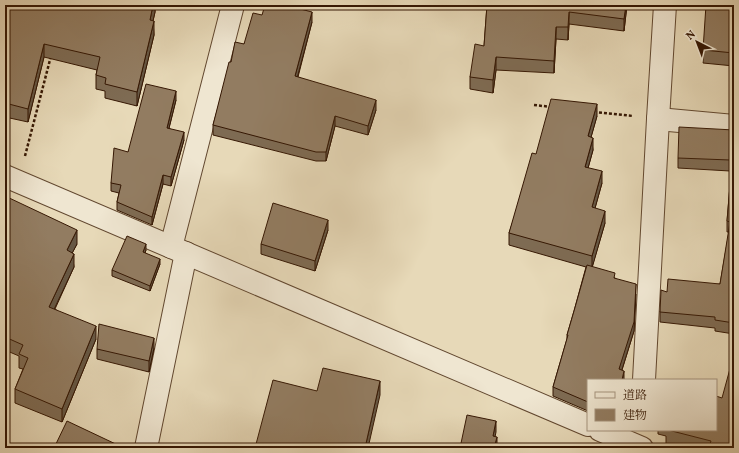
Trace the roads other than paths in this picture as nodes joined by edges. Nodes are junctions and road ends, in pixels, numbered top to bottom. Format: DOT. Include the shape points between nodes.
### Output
graph roads {
  1 [pos="233,5"];
  2 [pos="665,5"];
  3 [pos="658,119"];
  4 [pos="734,126"];
  5 [pos="12,179"];
  6 [pos="178,250"];
  7 [pos="644,379"];
  8 [pos="587,425"];
  9 [pos="602,431"];
  10 [pos="642,431"];
  11 [pos="146,448"];
  12 [pos="641,448"];
  1 -- 6 [label="street"];
  2 -- 3 [label="street"];
  3 -- 4 [label="street"];
  3 -- 7 [label="street"];
  5 -- 6 [label="street"];
  6 -- 8 [label="street"];
  6 -- 11 [label="street"];
  9 -- 12 [label="street"];
  10 -- 12 [label="street"];
}
